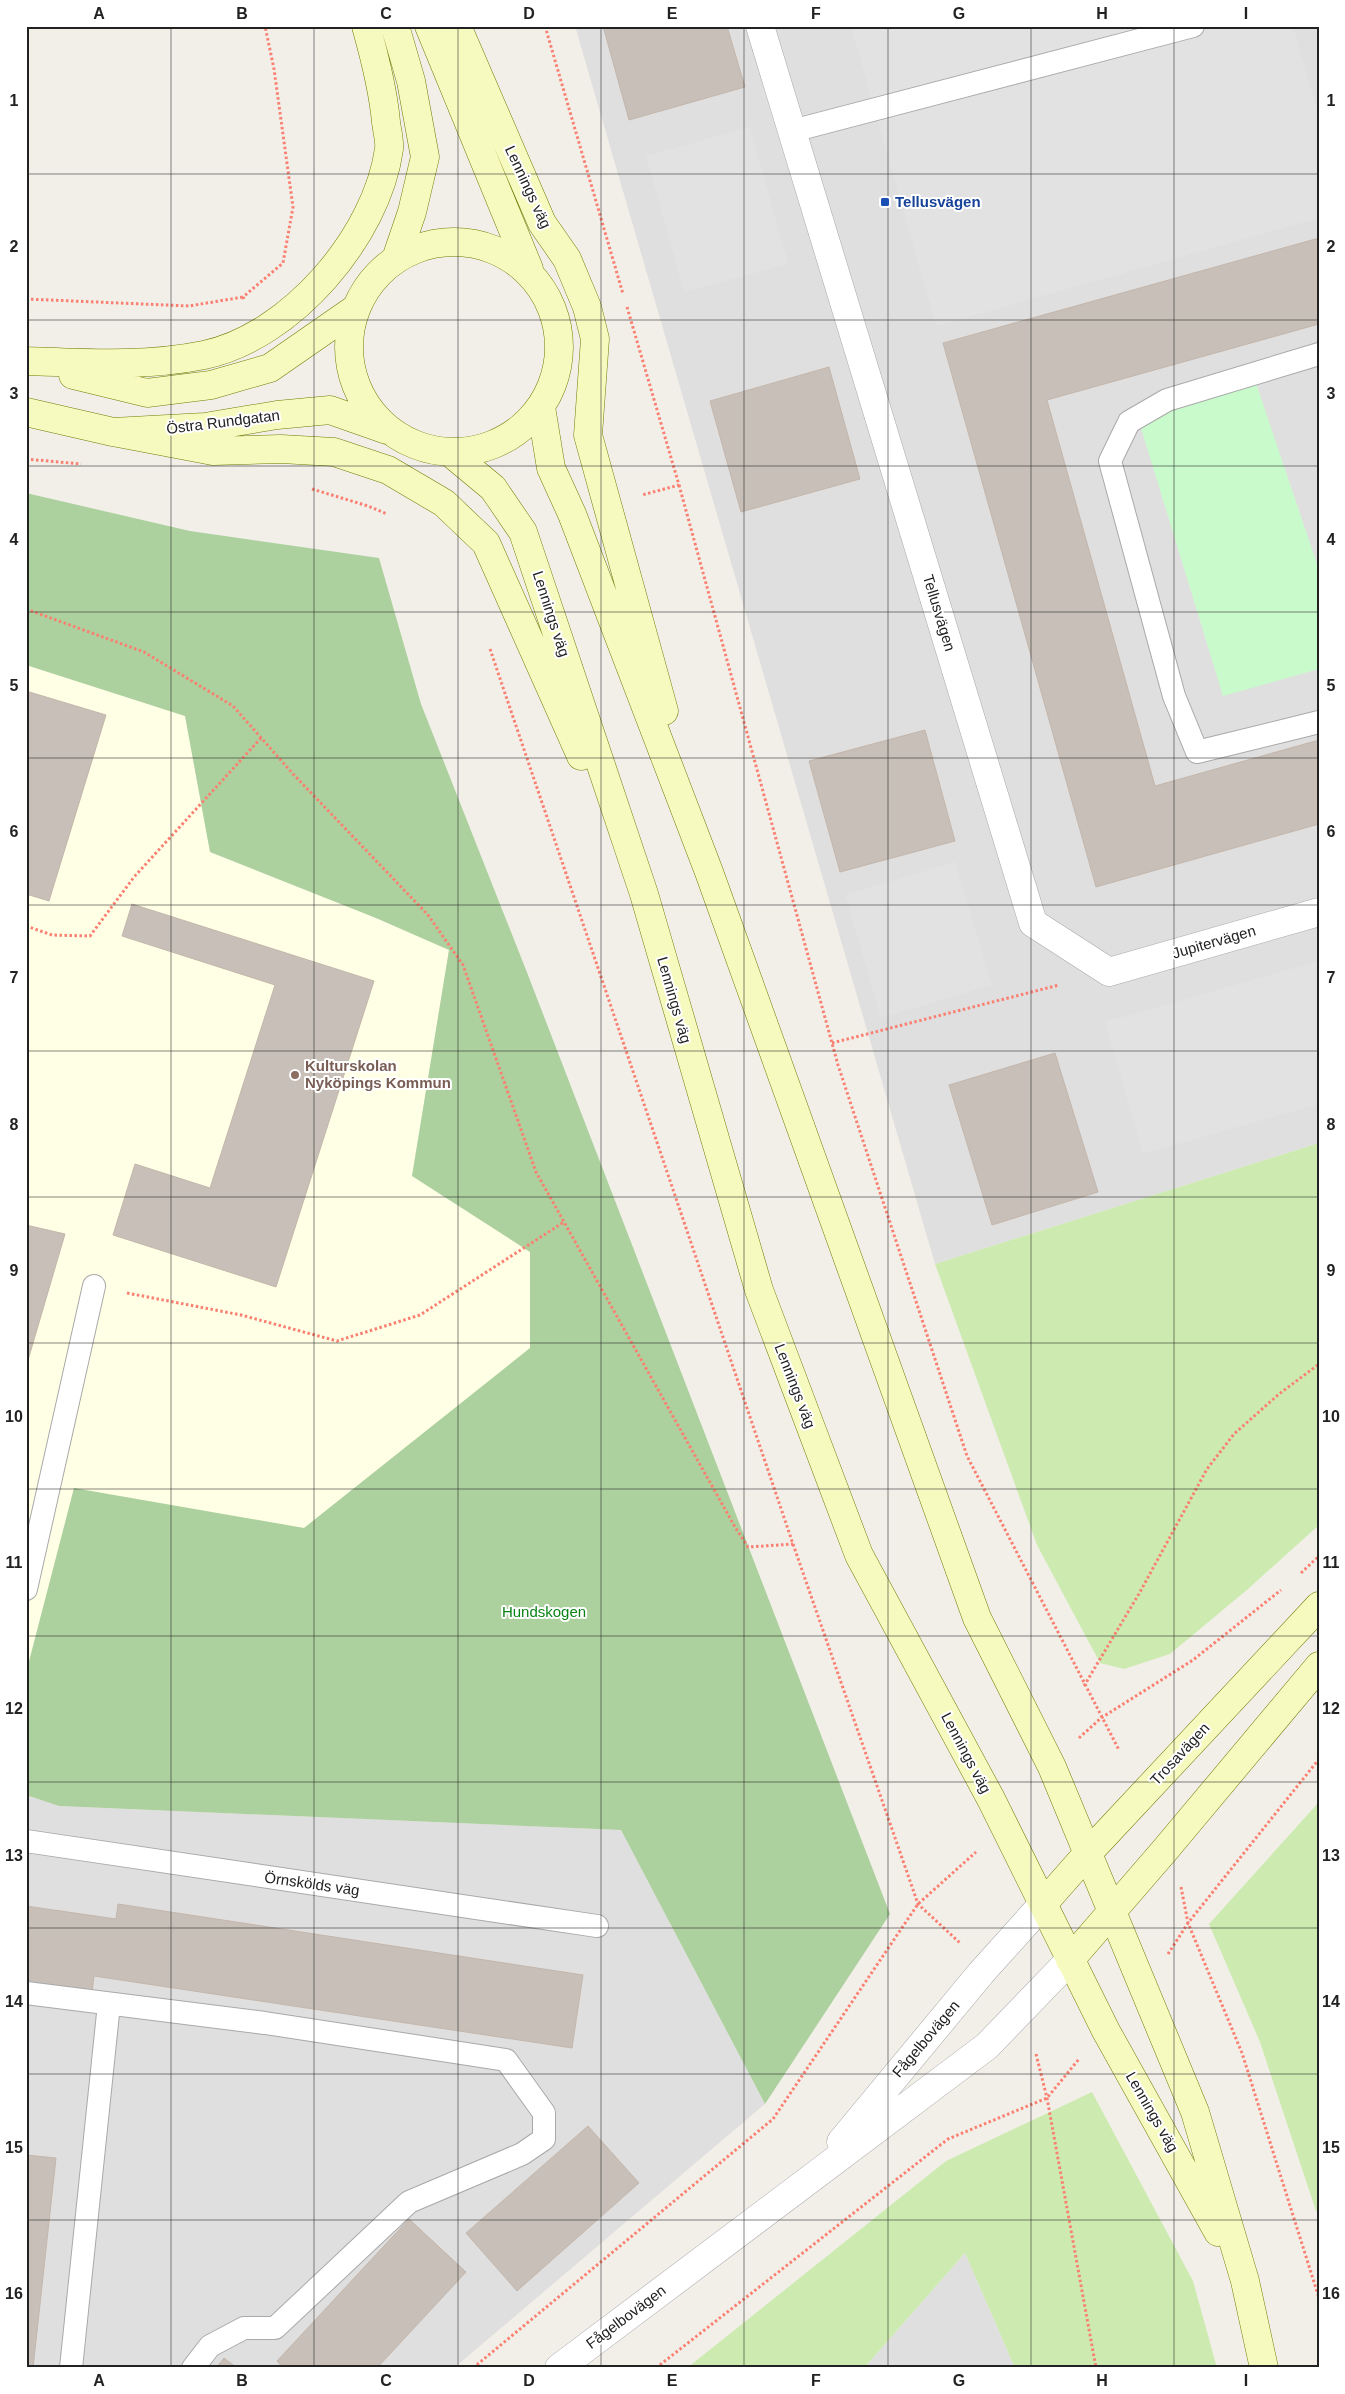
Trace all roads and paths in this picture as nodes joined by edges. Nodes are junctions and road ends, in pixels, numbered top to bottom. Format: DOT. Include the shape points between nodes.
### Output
graph roads {
  1 [pos="265,26"];
  2 [pos="366,26"];
  3 [pos="395,26"];
  4 [pos="429,26"];
  5 [pos="457,26"];
  6 [pos="760,26"];
  7 [pos="1193,26"];
  8 [pos="792,131"];
  9 [pos="396,259"];
  10 [pos="532,278"];
  11 [pos="243,297"];
  12 [pos="26,299"];
  13 [pos="356,309"];
  14 [pos="256,336"];
  15 [pos="1319,354"];
  16 [pos="26,362"];
  17 [pos="541,407"];
  18 [pos="26,412"];
  19 [pos="388,431"];
  20 [pos="113,432"];
  21 [pos="281,449"];
  22 [pos="452,454"];
  23 [pos="679,485"];
  24 [pos="394,518"];
  25 [pos="26,609"];
  26 [pos="490,647"];
  27 [pos="1319,722"];
  28 [pos="261,738"];
  29 [pos="709,872"];
  30 [pos="644,894"];
  31 [pos="1319,912"];
  32 [pos="26,926"];
  33 [pos="1109,972"];
  34 [pos="832,1043"];
  35 [pos="564,1222"];
  36 [pos="94,1286"];
  37 [pos="1319,1364"];
  38 [pos="793,1544"];
  39 [pos="1319,1556"];
  40 [pos="1297,1576"];
  41 [pos="1283,1588"];
  42 [pos="26,1590"];
  43 [pos="1319,1606"];
  44 [pos="1319,1666"];
  45 [pos="1084,1686"];
  46 [pos="1101,1718"];
  47 [pos="1080,1738"];
  48 [pos="1118,1750"];
  49 [pos="1319,1759"];
  50 [pos="26,1841"];
  51 [pos="978,1850"];
  52 [pos="1088,1852"];
  53 [pos="1179,1881"];
  54 [pos="918,1904"];
  55 [pos="1043,1904"];
  56 [pos="1112,1910"];
  57 [pos="1188,1923"];
  58 [pos="597,1926"];
  59 [pos="962,1946"];
  60 [pos="1168,1954"];
  61 [pos="1070,1960"];
  62 [pos="26,1993"];
  63 [pos="109,2004"];
  64 [pos="1036,2054"];
  65 [pos="1080,2059"];
  66 [pos="1047,2098"];
  67 [pos="813,2176"];
  68 [pos="1245,2281"];
  69 [pos="1319,2298"];
  70 [pos="71,2368"];
  71 [pos="192,2368"];
  72 [pos="472,2368"];
  73 [pos="559,2368"];
  74 [pos="656,2368"];
  75 [pos="1096,2368"];
  76 [pos="1264,2368"];
  1 -- 11 [label="path" via="293,206 283,263"];
  2 -- 14 [label="main road" via="383,90 389,148 376,198 342,257 306,298"];
  3 -- 9 [label="main road" via="411,81 425,157 412,212"];
  4 -- 10 [label="main road, Lennings väg"];
  5 -- 29 [label="main road, Lennings väg" via="542,223 567,259 587,307 595,339 588,435"];
  6 -- 8 [label="street, Tellusvägen"];
  7 -- 8 [label="lane"];
  8 -- 33 [label="street, Tellusvägen" via="1033,923"];
  9 -- 10 [label="main road" via="422,247 450,242 479,245 507,253"];
  9 -- 13 [label="main road" via="372,280"];
  10 -- 17 [label="main road" via="551,307 559,341 555,376"];
  11 -- 12 [label="path" via="190,306"];
  11 -- 14 [label="path"];
  13 -- 16 [label="main road" via="270,368 211,385 147,392"];
  13 -- 19 [label="main road" via="347,349 357,390 370,412"];
  14 -- 16 [label="main road" via="205,355 120,365"];
  15 -- 27 [label="lane" via="1176,397 1153,407 1128,422 1110,461 1174,696 1197,752"];
  17 -- 22 [label="main road" via="517,432 486,448"];
  17 -- 29 [label="main road, Lennings väg" via="551,468 572,514"];
  18 -- 20 [label="main road, Östra Rundgatan"];
  19 -- 20 [label="main road, Östra Rundgatan" via="330,410 276,414 205,427"];
  19 -- 22 [label="main road" via="418,447"];
  20 -- 21 [label="main road" via="213,451"];
  21 -- 24 [label="path" via="285,481 368,506"];
  21 -- 30 [label="main road" via="334,452 388,470 444,503 486,543"];
  22 -- 30 [label="main road, Lennings väg" via="493,488 523,532"];
  23 -- 34 [label="path"];
  25 -- 28 [label="path" via="144,652 233,706"];
  26 -- 38 [label="path"];
  28 -- 32 [label="path" via="134,877 90,936 52,935"];
  28 -- 35 [label="path" via="428,915 463,965 536,1172"];
  29 -- 52 [label="main road, Lennings väg" via="977,1618 1052,1767"];
  30 -- 55 [label="main road, Lennings väg" via="759,1290 859,1555 991,1799"];
  31 -- 33 [label="street, Jupitervägen"];
  33 -- 34 [label="path"];
  34 -- 45 [label="path" via="967,1456"];
  35 -- 36 [label="path" via="420,1315 337,1341 241,1315"];
  35 -- 38 [label="path" via="647,1374 748,1547"];
  36 -- 42 [label="lane"];
  37 -- 45 [label="path" via="1234,1434 1207,1469"];
  38 -- 54 [label="path"];
  39 -- 40 [label="path"];
  41 -- 46 [label="path" via="1193,1660"];
  43 -- 52 [label="main road, Trosavägen"];
  44 -- 56 [label="main road"];
  45 -- 46 [label="path"];
  46 -- 47 [label="path"];
  46 -- 48 [label="path"];
  49 -- 57 [label="path"];
  50 -- 58 [label="lane, Örnskölds väg"];
  51 -- 54 [label="path"];
  52 -- 55 [label="main road, Trosavägen"];
  52 -- 56 [label="main road, Lennings väg"];
  53 -- 57 [label="path"];
  54 -- 59 [label="path"];
  54 -- 72 [label="path" via="773,2119"];
  55 -- 61 [label="main road, Lennings väg"];
  55 -- 67 [label="street, Fågelbovägen" via="981,1973"];
  56 -- 61 [label="main road"];
  56 -- 68 [label="main road, Lennings väg" via="1194,2112"];
  57 -- 60 [label="path"];
  57 -- 69 [label="path" via="1242,2053"];
  61 -- 67 [label="street, Fågelbovägen" via="987,2046"];
  61 -- 68 [label="main road, Lennings väg"];
  62 -- 63 [label="lane"];
  63 -- 70 [label="lane"];
  63 -- 71 [label="lane" via="265,2023 506,2060 544,2113 544,2139 522,2154 409,2202 275,2328 244,2328 210,2346"];
  64 -- 66 [label="path"];
  65 -- 66 [label="path"];
  66 -- 74 [label="path" via="948,2139"];
  66 -- 75 [label="path"];
  67 -- 73 [label="street, Fågelbovägen"];
  68 -- 76 [label="main road, Lennings väg"];
}
